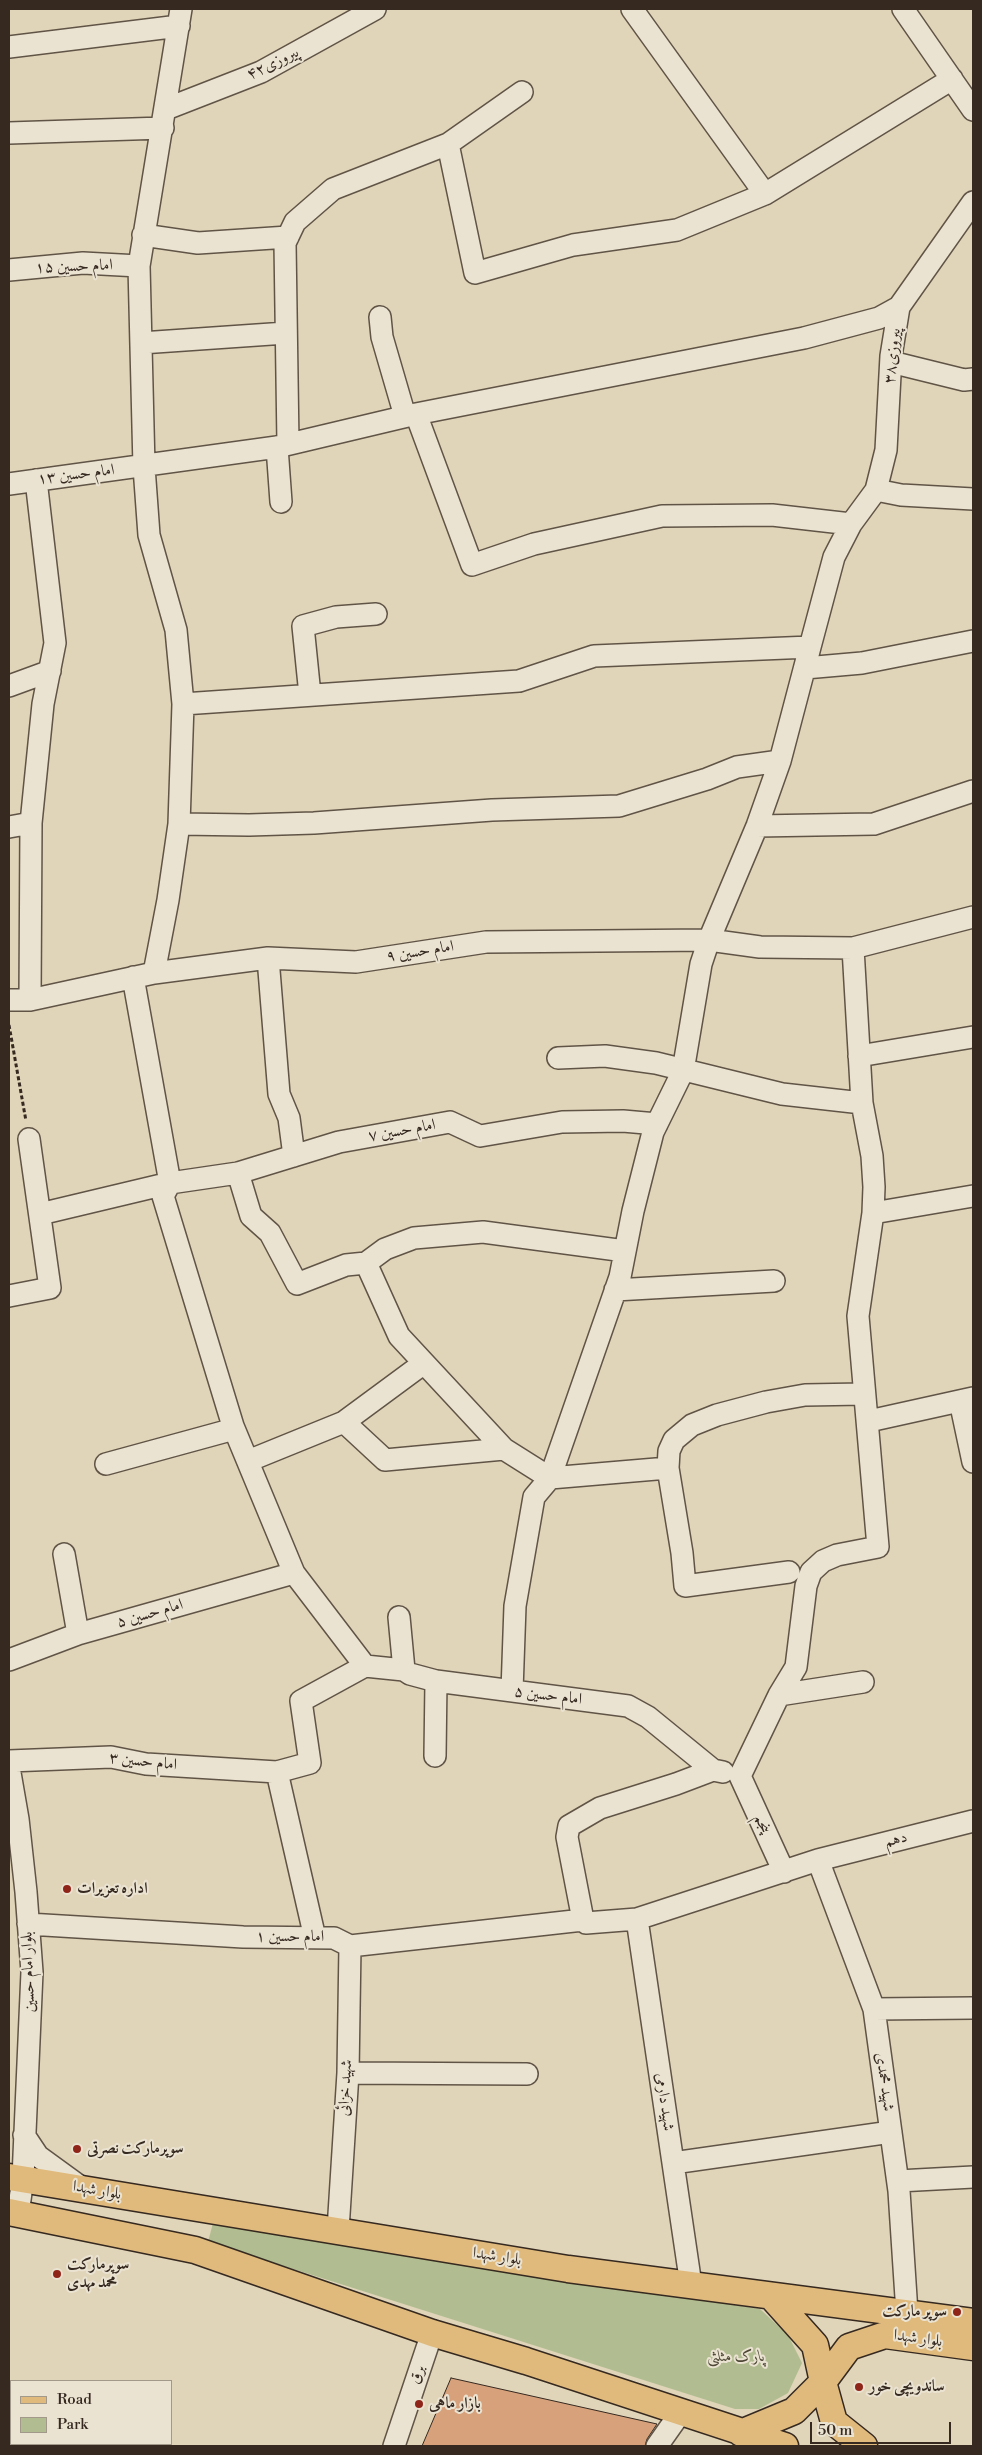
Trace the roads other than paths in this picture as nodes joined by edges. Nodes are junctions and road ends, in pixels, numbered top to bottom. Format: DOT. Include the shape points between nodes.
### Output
graph roads {
  1 [pos="376,9"];
  2 [pos="632,9"];
  3 [pos="903,9"];
  4 [pos="180,18"];
  5 [pos="9,47"];
  6 [pos="952,79"];
  7 [pos="522,92"];
  8 [pos="973,110"];
  9 [pos="165,119"];
  10 [pos="9,133"];
  11 [pos="448,144"];
  12 [pos="765,194"];
  13 [pos="973,202"];
  14 [pos="144,235"];
  15 [pos="288,237"];
  16 [pos="139,266"];
  17 [pos="9,270"];
  18 [pos="899,307"];
  19 [pos="380,317"];
  20 [pos="286,333"];
  21 [pos="141,343"];
  22 [pos="891,362"];
  23 [pos="973,379"];
  24 [pos="410,415"];
  25 [pos="283,445"];
  26 [pos="144,466"];
  27 [pos="36,480"];
  28 [pos="9,484"];
  29 [pos="876,490"];
  30 [pos="973,499"];
  31 [pos="281,502"];
  32 [pos="851,524"];
  33 [pos="376,614"];
  34 [pos="973,641"];
  35 [pos="810,646"];
  36 [pos="804,668"];
  37 [pos="50,670"];
  38 [pos="9,686"];
  39 [pos="310,695"];
  40 [pos="183,704"];
  41 [pos="780,761"];
  42 [pos="973,791"];
  43 [pos="30,823"];
  44 [pos="179,824"];
  45 [pos="757,826"];
  46 [pos="9,827"];
  47 [pos="973,917"];
  48 [pos="709,940"];
  49 [pos="853,948"];
  50 [pos="268,958"];
  51 [pos="154,973"];
  52 [pos="133,977"];
  53 [pos="19,1000"];
  54 [pos="973,1037"];
  55 [pos="859,1056"];
  56 [pos="558,1058"];
  57 [pos="683,1071"];
  58 [pos="862,1102"];
  59 [pos="657,1124"];
  60 [pos="29,1139"];
  61 [pos="294,1156"];
  62 [pos="238,1173"];
  63 [pos="170,1183"];
  64 [pos="973,1196"];
  65 [pos="873,1213"];
  66 [pos="40,1214"];
  67 [pos="625,1251"];
  68 [pos="366,1262"];
  69 [pos="774,1281"];
  70 [pos="615,1290"];
  71 [pos="9,1296"];
  72 [pos="424,1363"];
  73 [pos="863,1394"];
  74 [pos="967,1400"];
  75 [pos="869,1421"];
  76 [pos="344,1422"];
  77 [pos="234,1429"];
  78 [pos="504,1449"];
  79 [pos="248,1461"];
  80 [pos="973,1462"];
  81 [pos="106,1464"];
  82 [pos="668,1468"];
  83 [pos="550,1478"];
  84 [pos="64,1554"];
  85 [pos="789,1572"];
  86 [pos="294,1573"];
  87 [pos="399,1617"];
  88 [pos="78,1634"];
  89 [pos="9,1660"];
  90 [pos="365,1666"];
  91 [pos="404,1670"];
  92 [pos="436,1681"];
  93 [pos="863,1682"];
  94 [pos="512,1691"];
  95 [pos="779,1695"];
  96 [pos="435,1756"];
  97 [pos="9,1761"];
  98 [pos="9,1766"];
  99 [pos="713,1770"];
  100 [pos="277,1772"];
  101 [pos="740,1776"];
  102 [pos="973,1821"];
  103 [pos="818,1860"];
  104 [pos="784,1872"];
  105 [pos="637,1919"];
  106 [pos="583,1920"];
  107 [pos="28,1924"];
  108 [pos="316,1938"];
  109 [pos="350,1946"];
  110 [pos="973,2008"];
  111 [pos="874,2009"];
  112 [pos="348,2073"];
  113 [pos="527,2074"];
  114 [pos="891,2132"];
  115 [pos="24,2135"];
  116 [pos="673,2163"];
  117 [pos="973,2177"];
  118 [pos="16,2178"];
  119 [pos="898,2181"];
  120 [pos="82,2188"];
  121 [pos="200,2209"];
  122 [pos="14,2213"];
  123 [pos="338,2230"];
  124 [pos="195,2250"];
  125 [pos="691,2285"];
  126 [pos="771,2296"];
  127 [pos="907,2313"];
  128 [pos="973,2322"];
  129 [pos="432,2333"];
  130 [pos="973,2347"];
  131 [pos="823,2382"];
  132 [pos="681,2412"];
  133 [pos="741,2433"];
  134 [pos="394,2446"];
  135 [pos="657,2446"];
  136 [pos="785,2446"];
  137 [pos="864,2446"];
  1 -- 9 [label="street, پیروزی۴۲" via="261,72"];
  2 -- 12 [label="street"];
  3 -- 6 [label="street"];
  4 -- 5 [label="street"];
  4 -- 9 [label="street"];
  6 -- 8 [label="street"];
  6 -- 12 [label="street"];
  7 -- 11 [label="street"];
  9 -- 10 [label="street, پیروزی۴۲"];
  9 -- 14 [label="street"];
  11 -- 12 [label="street" via="475,273 573,245 677,230"];
  11 -- 15 [label="street" via="333,189 295,222"];
  13 -- 18 [label="street, پیروزی۳۸"];
  14 -- 15 [label="street" via="198,243"];
  14 -- 16 [label="street"];
  15 -- 20 [label="street" via="285,243"];
  16 -- 17 [label="street, امام حسین ۱۵" via="83,263"];
  16 -- 21 [label="street"];
  18 -- 22 [label="street, پیروزی۳۸"];
  18 -- 24 [label="street, امام حسین ۱۳" via="879,318 804,338"];
  19 -- 24 [label="street" via="382,337"];
  20 -- 21 [label="street"];
  20 -- 25 [label="street"];
  21 -- 26 [label="street"];
  22 -- 23 [label="street" via="964,380"];
  22 -- 29 [label="street, پیروزی۳۸" via="886,450"];
  24 -- 25 [label="street, امام حسین ۱۳"];
  24 -- 32 [label="street" via="472,565 534,544 662,516 772,515"];
  25 -- 26 [label="street, امام حسین ۱۳"];
  25 -- 31 [label="street"];
  26 -- 27 [label="street, امام حسین ۱۳"];
  26 -- 40 [label="street" via="150,535 176,630"];
  27 -- 28 [label="street, امام حسین ۱۳"];
  27 -- 37 [label="street" via="55,643"];
  29 -- 30 [label="street" via="908,496"];
  29 -- 32 [label="street, پیروزی۳۸"];
  32 -- 35 [label="street, پیروزی۳۸" via="834,557"];
  33 -- 39 [label="street" via="336,617 304,626"];
  34 -- 36 [label="street" via="862,663"];
  35 -- 36 [label="street, پیروزی۳۸"];
  35 -- 39 [label="street" via="594,656 519,681"];
  36 -- 41 [label="street, پیروزی۳۸"];
  37 -- 38 [label="street"];
  37 -- 43 [label="street" via="43,704"];
  39 -- 40 [label="street"];
  40 -- 44 [label="street"];
  41 -- 44 [label="street" via="737,767 620,806 483,810 304,823"];
  41 -- 45 [label="street, پیروزی۳۸"];
  42 -- 45 [label="street" via="874,824"];
  43 -- 46 [label="street"];
  43 -- 53 [label="street"];
  44 -- 51 [label="street"];
  45 -- 48 [label="street, پیروزی۳۸"];
  47 -- 49 [label="street, امام حسین ۹"];
  48 -- 49 [label="street, امام حسین ۹" via="760,947"];
  48 -- 50 [label="street, امام حسین ۹" via="486,942 356,962"];
  48 -- 57 [label="street, پیروزی۳۸" via="701,964"];
  49 -- 55 [label="street"];
  50 -- 51 [label="street, امام حسین ۹"];
  50 -- 61 [label="street" via="279,1094 289,1118"];
  51 -- 52 [label="street, امام حسین ۹"];
  52 -- 53 [label="street, امام حسین ۹"];
  52 -- 63 [label="street"];
  54 -- 55 [label="street"];
  55 -- 58 [label="street"];
  56 -- 57 [label="street" via="605,1056 656,1063"];
  57 -- 58 [label="street" via="782,1094"];
  57 -- 59 [label="street, پیروزی۳۸"];
  58 -- 65 [label="street" via="872,1156"];
  59 -- 61 [label="street, امام حسین ۷" via="562,1122 480,1136 450,1122 339,1142"];
  59 -- 67 [label="street, پیروزی۳۸"];
  60 -- 66 [label="street"];
  61 -- 62 [label="street, امام حسین ۷"];
  62 -- 63 [label="street, امام حسین ۷"];
  62 -- 68 [label="street" via="251,1216 270,1233 297,1284 346,1265"];
  63 -- 66 [label="street, امام حسین ۷"];
  63 -- 77 [label="street" via="163,1196"];
  64 -- 65 [label="street"];
  65 -- 73 [label="street" via="858,1316"];
  66 -- 71 [label="street" via="50,1288"];
  67 -- 68 [label="street" via="483,1232 414,1238 385,1249"];
  67 -- 70 [label="street, پیروزی۳۸"];
  68 -- 72 [label="street" via="399,1336"];
  69 -- 70 [label="street"];
  70 -- 83 [label="street, پیروزی۳۸"];
  72 -- 76 [label="street"];
  72 -- 78 [label="street"];
  73 -- 75 [label="street"];
  73 -- 82 [label="street" via="805,1395 717,1415 692,1425 674,1440 669,1451"];
  74 -- 75 [label="street"];
  74 -- 80 [label="street"];
  75 -- 95 [label="street" via="878,1547 837,1555 823,1561 812,1572 806,1586 796,1667"];
  76 -- 78 [label="street" via="385,1460"];
  76 -- 79 [label="street"];
  77 -- 79 [label="street"];
  77 -- 81 [label="street"];
  78 -- 83 [label="street"];
  79 -- 86 [label="street"];
  82 -- 83 [label="street"];
  82 -- 85 [label="street" via="685,1586"];
  83 -- 94 [label="street" via="534,1497 516,1597"];
  84 -- 88 [label="street"];
  86 -- 88 [label="street, امام حسین ۵"];
  86 -- 90 [label="street"];
  87 -- 91 [label="street"];
  88 -- 89 [label="street, امام حسین ۵"];
  90 -- 91 [label="street, امام حسین ۵"];
  90 -- 100 [label="street, امام حسین ۳" via="300,1701 310,1763"];
  91 -- 92 [label="street, امام حسین ۵"];
  92 -- 94 [label="street, امام حسین ۵"];
  92 -- 96 [label="street"];
  93 -- 95 [label="street"];
  94 -- 99 [label="street, امام حسین ۵" via="628,1706 648,1717"];
  95 -- 101 [label="street"];
  97 -- 100 [label="street, امام حسین ۳" via="111,1758 146,1764"];
  98 -- 107 [label="street, بلوار امام حسین" via="19,1828"];
  99 -- 101 [label="street"];
  99 -- 106 [label="street" via="600,1808 569,1826 566,1836"];
  100 -- 108 [label="street"];
  101 -- 104 [label="street, پنجم"];
  102 -- 103 [label="street, دهم"];
  103 -- 104 [label="street, دهم"];
  103 -- 111 [label="street, شهید محمدی"];
  104 -- 105 [label="street, امام حسین ۱"];
  105 -- 106 [label="street, امام حسین ۱" via="586,1923"];
  105 -- 116 [label="street, شهید دارمی"];
  106 -- 109 [label="street, امام حسین ۱"];
  107 -- 108 [label="street, امام حسین ۱" via="243,1937"];
  107 -- 115 [label="street, بلوار امام حسین" via="32,1972"];
  108 -- 109 [label="street, امام حسین ۱" via="334,1938"];
  109 -- 112 [label="street, شهید خزائی"];
  110 -- 111 [label="street"];
  111 -- 114 [label="street, شهید محمدی"];
  112 -- 113 [label="street"];
  112 -- 123 [label="street, شهید خزائی"];
  114 -- 116 [label="street"];
  114 -- 119 [label="street, شهید محمدی"];
  115 -- 118 [label="street, بلوار امام حسین"];
  115 -- 120 [label="street" via="38,2156"];
  116 -- 125 [label="street, شهید دارمی"];
  117 -- 119 [label="street"];
  118 -- 120 [label="main road, بلوار شهدا"];
  118 -- 122 [label="street, بلوار امام حسین"];
  119 -- 127 [label="street, شهید محمدی"];
  120 -- 121 [label="main road, بلوار شهدا"];
  121 -- 123 [label="main road, بلوار شهدا"];
  121 -- 124 [label="main road"];
  122 -- 124 [label="main road"];
  123 -- 125 [label="main road, بلوار شهدا" via="568,2269"];
  124 -- 129 [label="main road"];
  125 -- 126 [label="main road, بلوار شهدا"];
  126 -- 127 [label="main road, بلوار شهدا"];
  126 -- 131 [label="main road" via="815,2345"];
  127 -- 128 [label="main road, بلوار شهدا"];
  129 -- 132 [label="main road"];
  129 -- 134 [label="street, برق"];
  130 -- 131 [label="main road, بلوار شهدا" via="886,2334 848,2347"];
  131 -- 133 [label="main road, بلوار شهدا" via="794,2411"];
  131 -- 137 [label="main road" via="834,2422"];
  132 -- 133 [label="main road"];
  132 -- 135 [label="street"];
  133 -- 136 [label="main road"];
}
